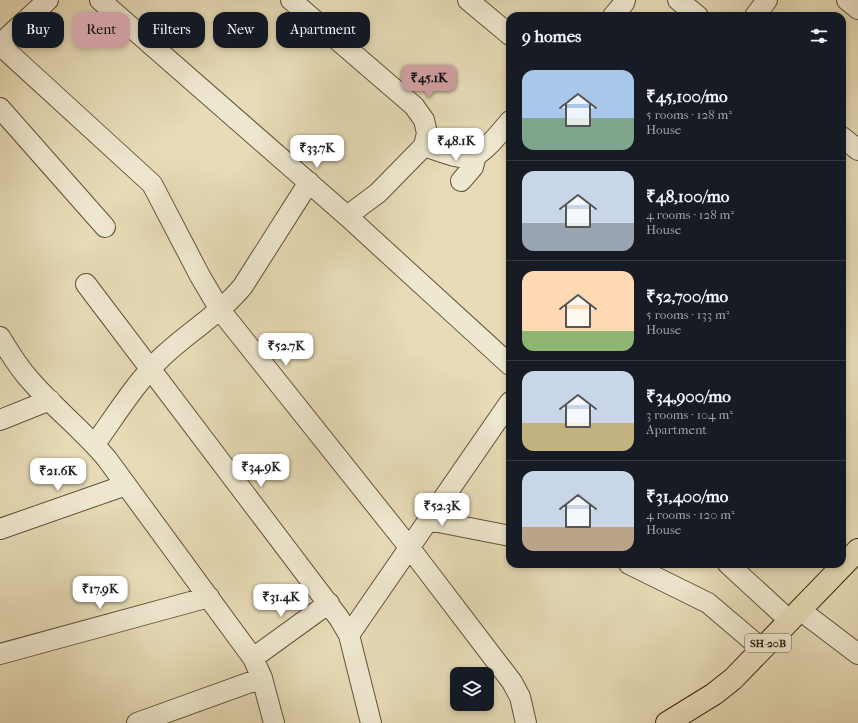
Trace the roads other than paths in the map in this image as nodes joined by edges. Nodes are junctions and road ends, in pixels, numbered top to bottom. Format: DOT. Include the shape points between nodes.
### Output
graph roads {
  1 [pos="48,0"];
  2 [pos="100,0"];
  3 [pos="291,0"];
  4 [pos="468,0"];
  5 [pos="625,0"];
  6 [pos="678,0"];
  7 [pos="767,0"];
  8 [pos="847,0"];
  9 [pos="858,9"];
  10 [pos="616,12"];
  11 [pos="693,12"];
  12 [pos="758,12"];
  13 [pos="506,32"];
  14 [pos="0,44"];
  15 [pos="0,108"];
  16 [pos="506,125"];
  17 [pos="846,140"];
  18 [pos="424,146"];
  19 [pos="858,150"];
  20 [pos="476,155"];
  21 [pos="461,181"];
  22 [pos="309,182"];
  23 [pos="347,216"];
  24 [pos="106,227"];
  25 [pos="86,284"];
  26 [pos="220,310"];
  27 [pos="0,337"];
  28 [pos="506,361"];
  29 [pos="150,369"];
  30 [pos="50,400"];
  31 [pos="506,408"];
  32 [pos="0,420"];
  33 [pos="95,444"];
  34 [pos="126,485"];
  35 [pos="428,520"];
  36 [pos="0,529"];
  37 [pos="506,535"];
  38 [pos="409,547"];
  39 [pos="858,550"];
  40 [pos="846,562"];
  41 [pos="636,568"];
  42 [pos="733,568"];
  43 [pos="841,568"];
  44 [pos="208,598"];
  45 [pos="329,603"];
  46 [pos="795,615"];
  47 [pos="349,635"];
  48 [pos="762,649"];
  49 [pos="0,654"];
  50 [pos="858,654"];
  51 [pos="253,658"];
  52 [pos="262,678"];
  53 [pos="136,723"];
  54 [pos="274,723"];
  55 [pos="371,723"];
  56 [pos="526,723"];
  57 [pos="667,723"];
  1 -- 14 [label="street"];
  2 -- 22 [label="street"];
  3 -- 18 [label="street" via="414,106 424,120 428,133"];
  4 -- 13 [label="street"];
  5 -- 10 [label="street"];
  6 -- 11 [label="street"];
  7 -- 12 [label="street"];
  8 -- 9 [label="street"];
  14 -- 26 [label="street" via="152,184"];
  15 -- 24 [label="street"];
  16 -- 20 [label="street"];
  17 -- 19 [label="street"];
  18 -- 20 [label="street" via="461,157"];
  18 -- 23 [label="street" via="378,193"];
  20 -- 21 [label="street" via="473,167"];
  22 -- 23 [label="street"];
  22 -- 26 [label="street" via="243,286"];
  23 -- 28 [label="street"];
  25 -- 29 [label="street"];
  26 -- 29 [label="street"];
  26 -- 38 [label="street"];
  27 -- 30 [label="street" via="19,368"];
  29 -- 33 [label="street"];
  29 -- 45 [label="street"];
  30 -- 32 [label="street"];
  30 -- 33 [label="street"];
  31 -- 35 [label="street"];
  33 -- 34 [label="street"];
  34 -- 36 [label="street"];
  34 -- 44 [label="street"];
  35 -- 37 [label="street"];
  35 -- 38 [label="street"];
  38 -- 47 [label="street"];
  38 -- 56 [label="street" via="512,682 520,697"];
  39 -- 40 [label="main road, SH-20B"];
  41 -- 48 [label="street" via="708,603"];
  42 -- 46 [label="street"];
  43 -- 46 [label="main road, SH-20B"];
  44 -- 49 [label="street"];
  44 -- 51 [label="street"];
  45 -- 47 [label="street"];
  45 -- 51 [label="street"];
  46 -- 48 [label="main road, SH-20B"];
  46 -- 50 [label="street"];
  47 -- 55 [label="street"];
  48 -- 57 [label="main road, SH-20B" via="733,679 714,694"];
  51 -- 52 [label="street"];
  52 -- 53 [label="street"];
  52 -- 54 [label="street"];
}
